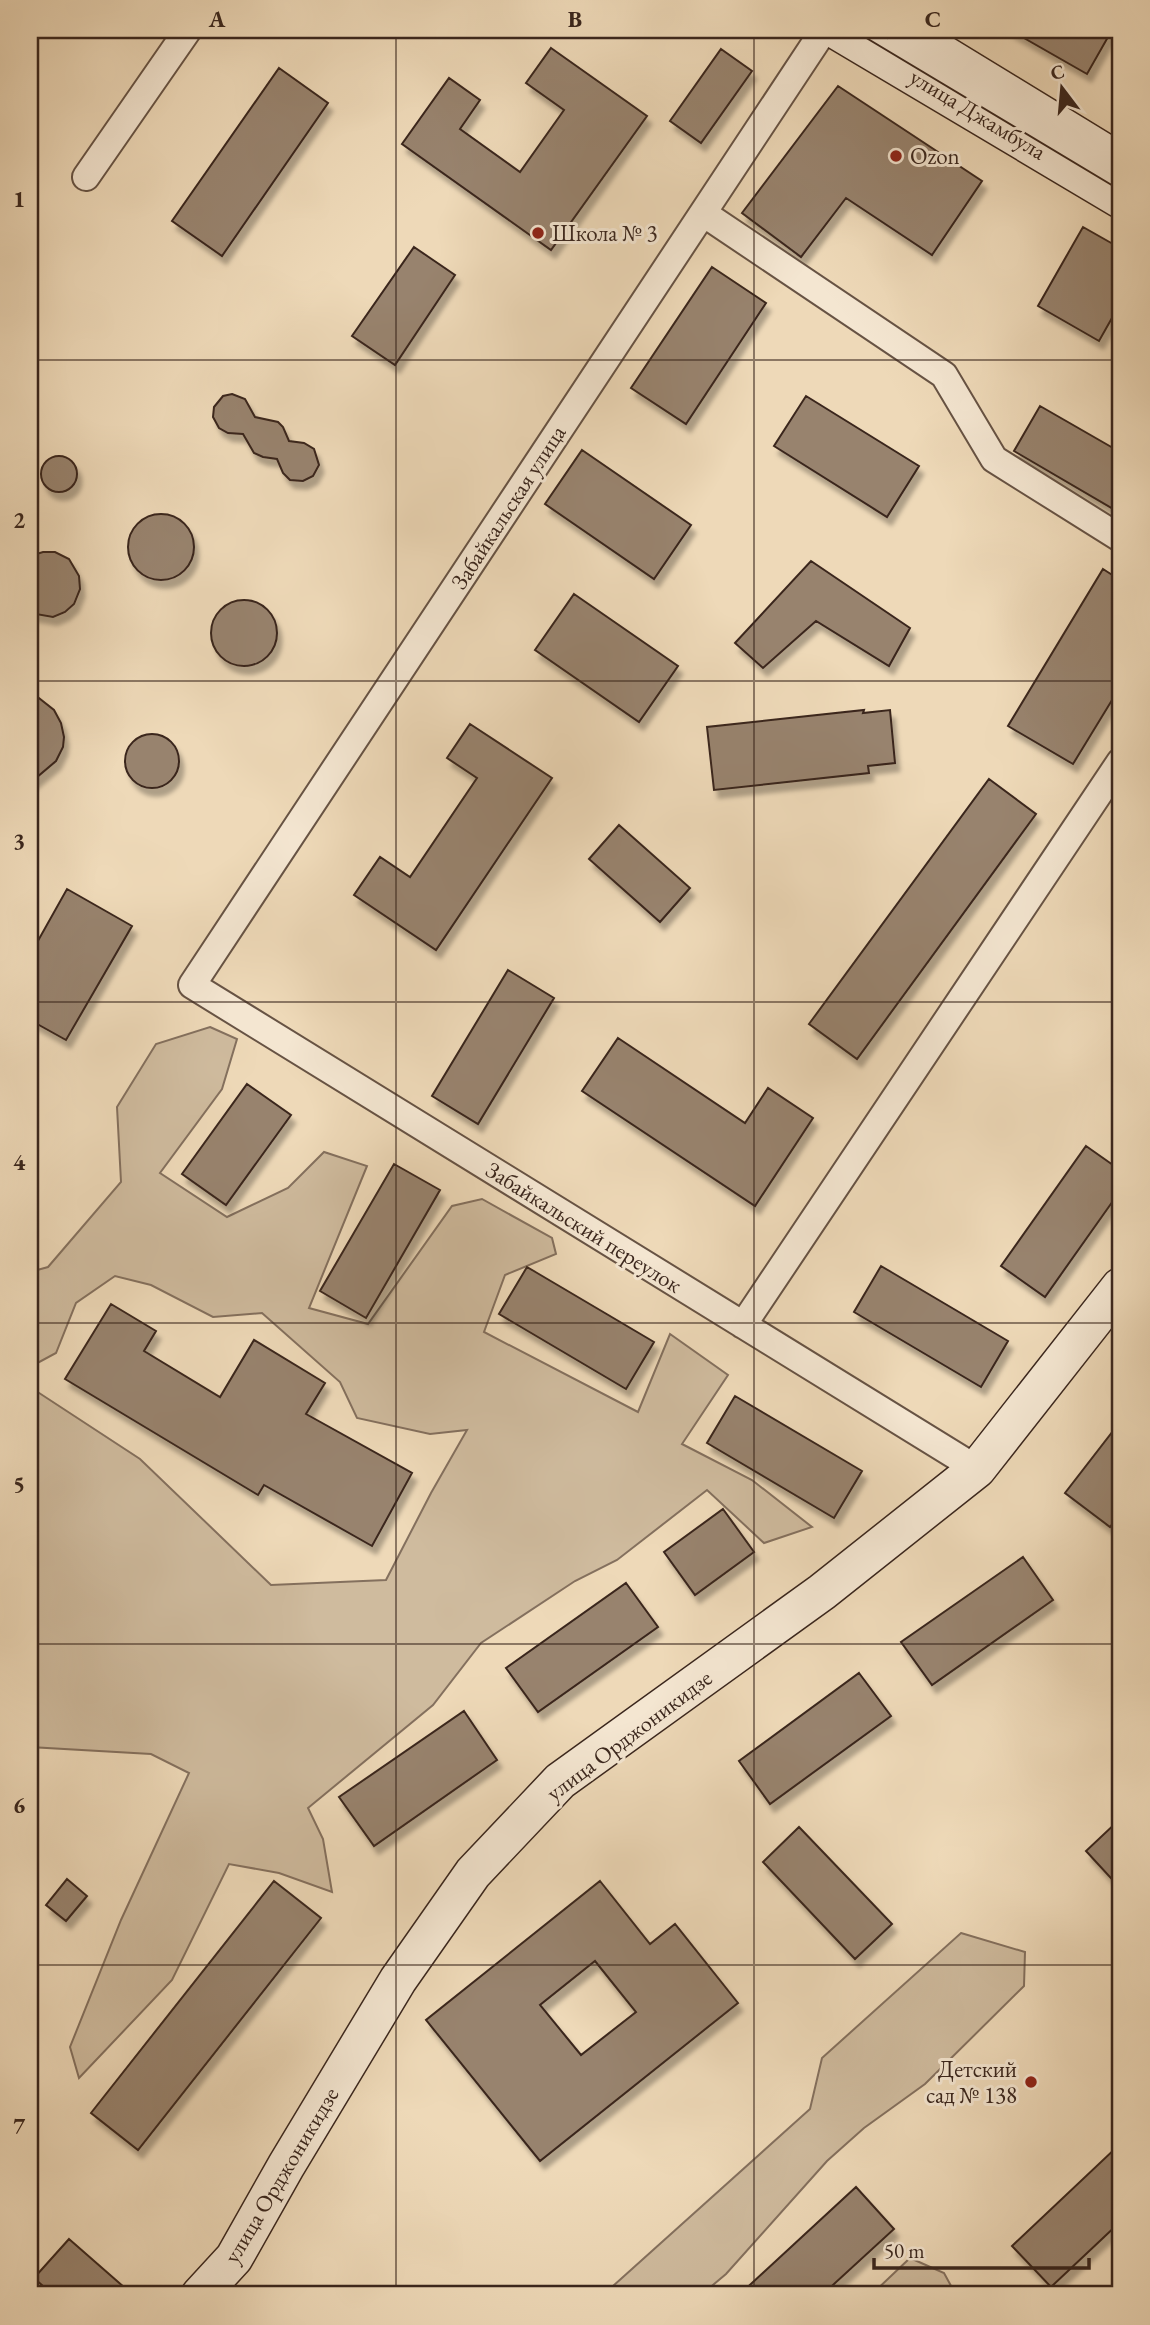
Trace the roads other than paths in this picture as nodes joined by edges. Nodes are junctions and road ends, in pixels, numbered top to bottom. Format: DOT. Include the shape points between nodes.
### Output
graph roads {
  1 [pos="188,30"];
  2 [pos="824,30"];
  3 [pos="836,30"];
  4 [pos="904,30"];
  5 [pos="1120,162"];
  6 [pos="86,177"];
  7 [pos="1120,199"];
  8 [pos="703,213"];
  9 [pos="1120,538"];
  10 [pos="1120,762"];
  11 [pos="192,985"];
  12 [pos="1120,1287"];
  13 [pos="743,1325"];
  14 [pos="977,1469"];
  15 [pos="201,2295"];
  1 -- 6 [label="street"];
  2 -- 8 [label="street, Забайкальская улица"];
  3 -- 7 [label="street, улица Джамбула"];
  4 -- 5 [label="street, улица Джамбула"];
  8 -- 9 [label="street" via="943,375 994,459"];
  8 -- 11 [label="street, Забайкальская улица"];
  10 -- 13 [label="street"];
  11 -- 13 [label="street, Забайкальский переулок"];
  12 -- 14 [label="street, улица Орджоникидзе"];
  13 -- 14 [label="street, Забайкальский переулок"];
  14 -- 15 [label="street, улица Орджоникидзе" via="822,1592 560,1781 473,1873 398,1980 234,2258"];
}
